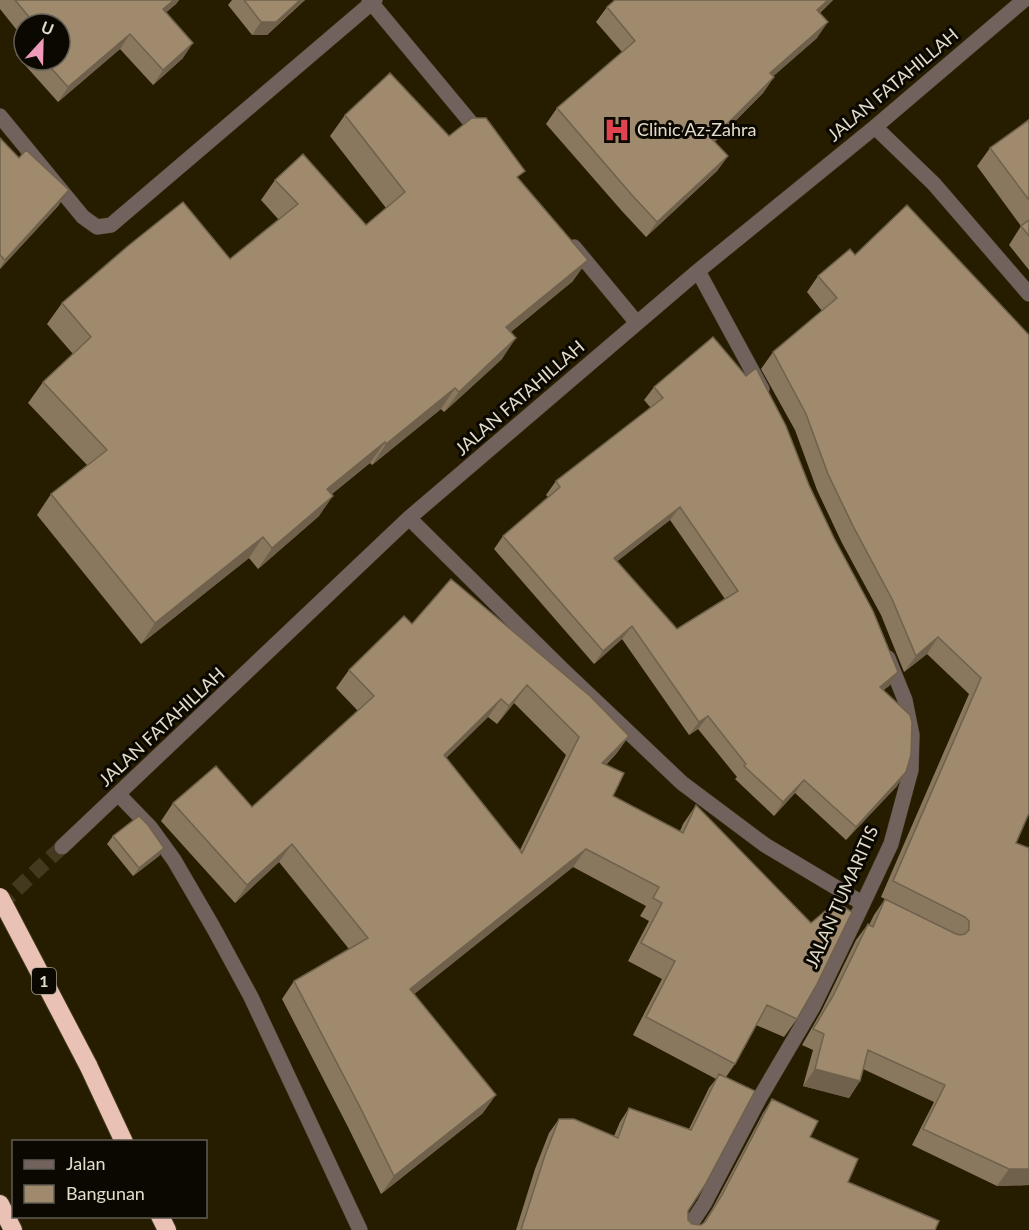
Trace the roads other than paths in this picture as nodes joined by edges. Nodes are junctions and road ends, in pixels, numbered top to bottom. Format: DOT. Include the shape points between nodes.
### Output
graph roads {
  1 [pos="1024,0"];
  2 [pos="372,1"];
  3 [pos="0,116"];
  4 [pos="875,127"];
  5 [pos="493,149"];
  6 [pos="561,231"];
  7 [pos="698,271"];
  8 [pos="1029,294"];
  9 [pos="637,323"];
  10 [pos="767,398"];
  11 [pos="409,519"];
  12 [pos="880,640"];
  13 [pos="118,794"];
  14 [pos="62,847"];
  15 [pos="0,897"];
  16 [pos="868,903"];
  17 [pos="123,1140"];
  18 [pos="0,1204"];
  19 [pos="13,1230"];
  20 [pos="360,1230"];
  21 [pos="687,1230"];
  1 -- 4 [label="street, JALAN FATAHILLAH"];
  2 -- 3 [label="street" via="111,225 97,226 83,217"];
  2 -- 5 [label="street"];
  4 -- 7 [label="street, JALAN FATAHILLAH"];
  4 -- 8 [label="street" via="934,184"];
  6 -- 9 [label="street"];
  7 -- 9 [label="street, JALAN FATAHILLAH"];
  7 -- 10 [label="street"];
  9 -- 11 [label="street, JALAN FATAHILLAH"];
  11 -- 13 [label="street, JALAN FATAHILLAH"];
  11 -- 16 [label="street" via="682,783 765,845"];
  12 -- 16 [label="street, JALAN TUMARITIS" via="904,700 912,735 912,770 891,844"];
  13 -- 14 [label="street, JALAN FATAHILLAH"];
  13 -- 20 [label="street" via="168,852 213,927 251,997"];
  15 -- 17 [label="highway, 1, bridge"];
  16 -- 21 [label="street, JALAN TUMARITIS"];
  18 -- 19 [label="highway"];
}
